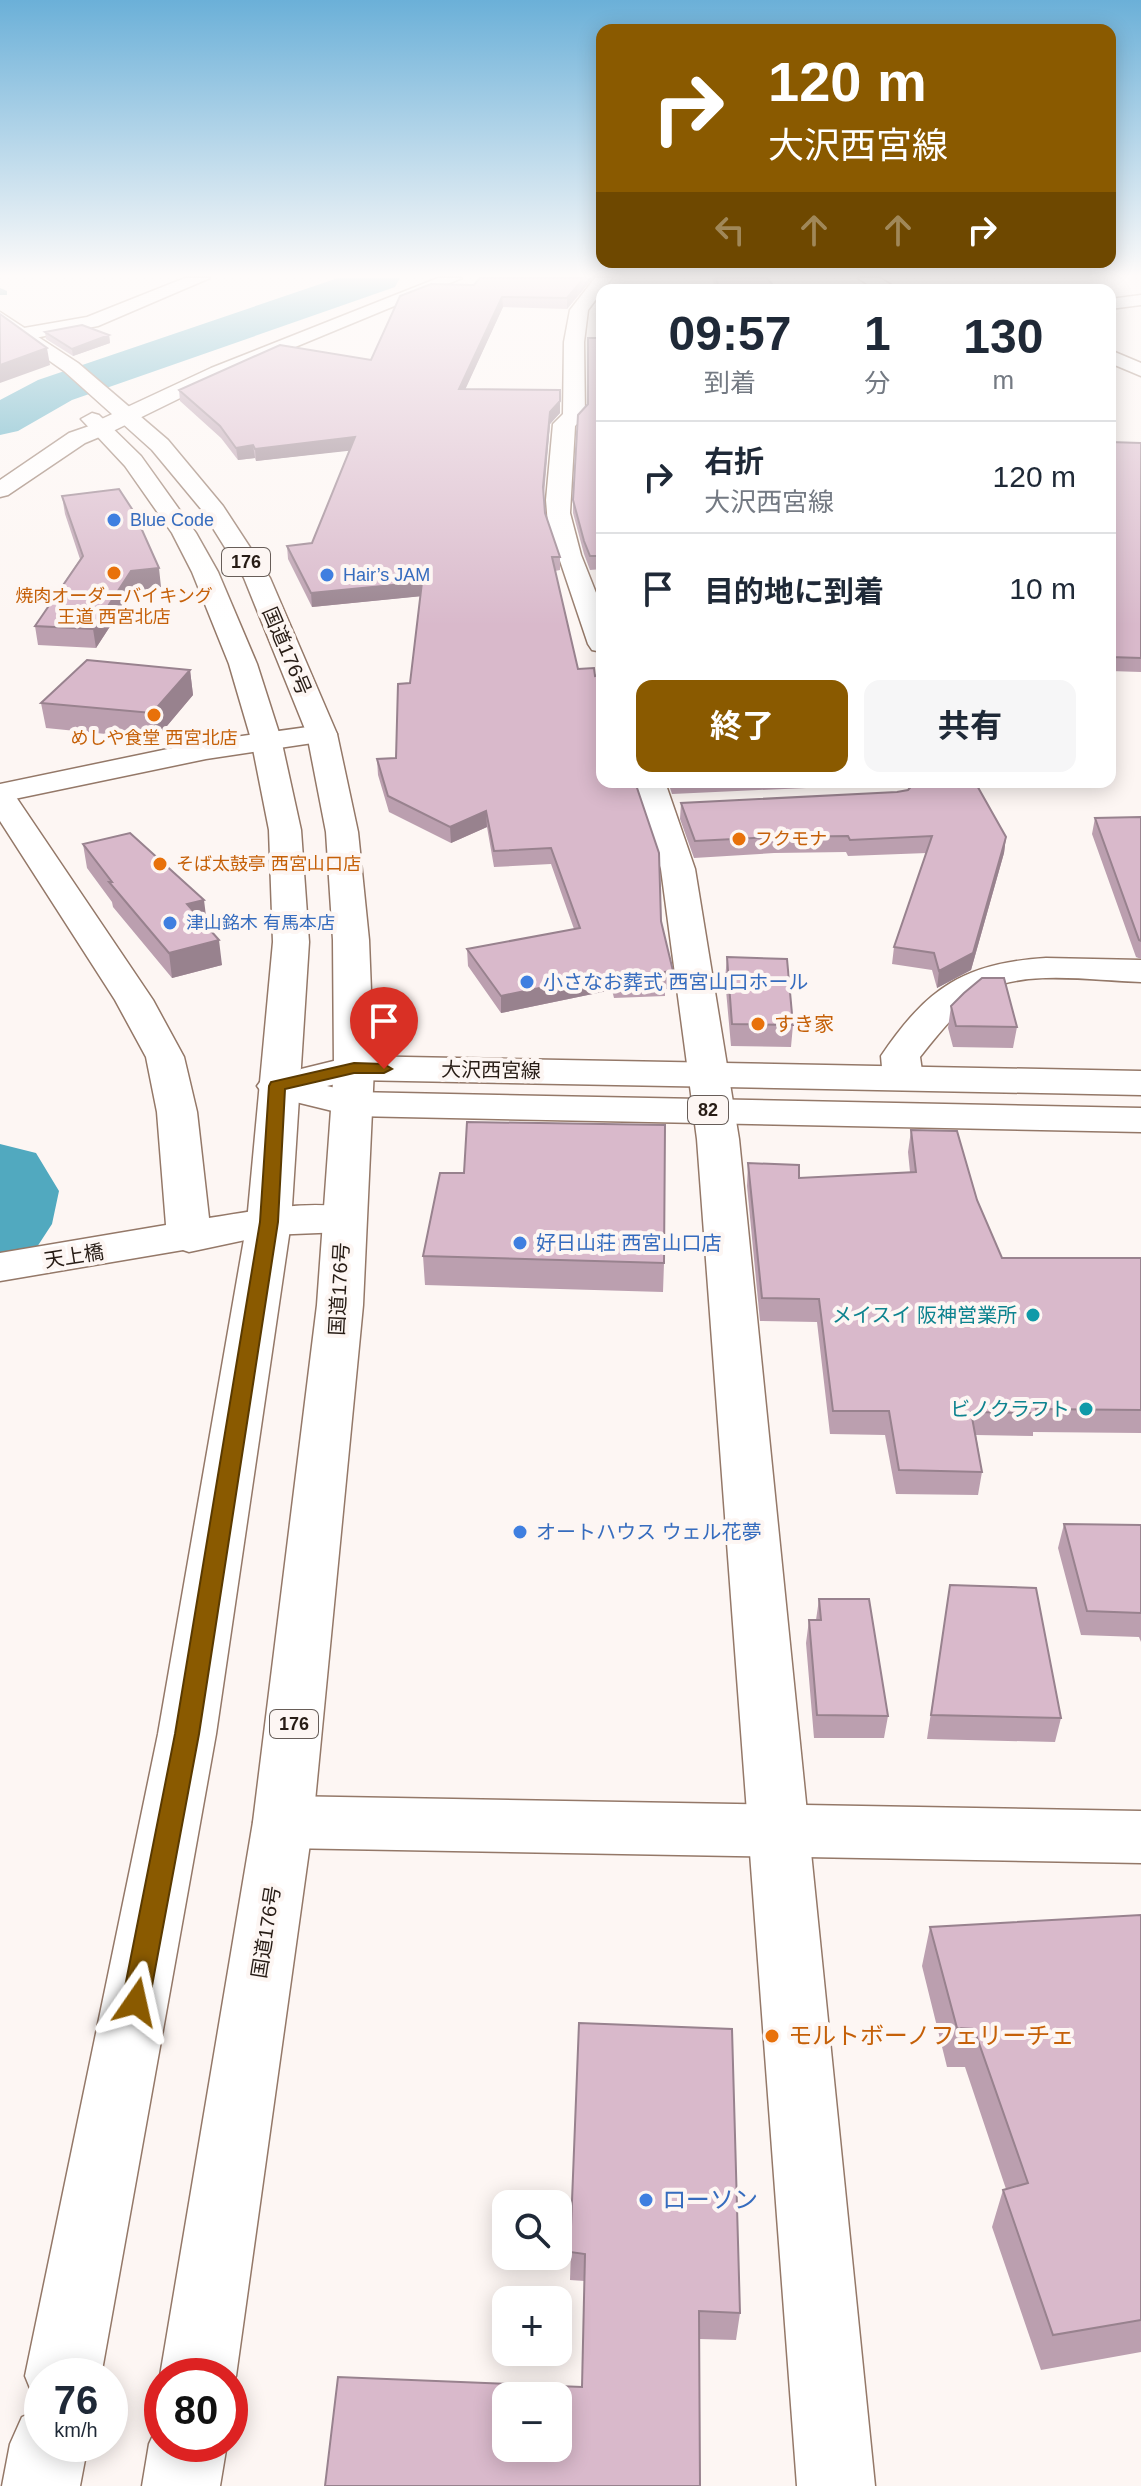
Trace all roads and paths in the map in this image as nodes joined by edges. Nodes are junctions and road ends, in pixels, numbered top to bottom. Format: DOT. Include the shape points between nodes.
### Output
graph roads {
  1 [pos="102,394"];
  2 [pos="168,394"];
  3 [pos="574,394"];
  4 [pos="74,403"];
  5 [pos="124,413"];
  6 [pos="574,416"];
  7 [pos="596,418"];
  8 [pos="97,424"];
  9 [pos="0,490"];
  10 [pos="595,602"];
  11 [pos="322,734"];
  12 [pos="266,739"];
  13 [pos="0,795"];
  14 [pos="665,798"];
  15 [pos="1141,971"];
  16 [pos="903,1078"];
  17 [pos="1141,1083"];
  18 [pos="277,1086"];
  19 [pos="354,1086"];
  20 [pos="712,1092"];
  21 [pos="1141,1120"];
  22 [pos="343,1219"];
  23 [pos="269,1222"];
  24 [pos="169,1241"];
  25 [pos="0,1267"];
  26 [pos="283,1822"];
  27 [pos="779,1831"];
  28 [pos="1141,1837"];
  29 [pos="66,2358"];
  30 [pos="201,2358"];
  31 [pos="46,2462"];
  32 [pos="185,2462"];
  33 [pos="41,2486"];
  34 [pos="181,2486"];
  35 [pos="836,2486"];
  1 -- 5 [label="main road, 国道176号 / 176"];
  2 -- 5 [label="main road"];
  3 -- 6 [label="main road"];
  4 -- 8 [label="main road, 176"];
  5 -- 8 [label="main road"];
  5 -- 11 [label="main road, 国道176号 / 176" via="160,445 211,506 257,578"];
  6 -- 7 [label="main road"];
  6 -- 10 [label="main road" via="564,424 560,523"];
  8 -- 9 [label="main road"];
  8 -- 12 [label="main road, 176" via="133,461 205,572 243,664"];
  11 -- 12 [label="main road"];
  11 -- 19 [label="main road, 国道176号 / 176" via="342,832"];
  12 -- 13 [label="main road"];
  12 -- 18 [label="main road, 176" via="285,830 291,942"];
  13 -- 24 [label="main road" via="134,1000 165,1057 177,1112"];
  14 -- 20 [label="main road"];
  15 -- 16 [label="main road" via="1023,970 986,978 960,990 900,1056"];
  16 -- 17 [label="main road, 大沢西宮線 / 82"];
  16 -- 20 [label="main road, 大沢西宮線 / 82"];
  18 -- 19 [label="main road, 大沢西宮線 / 82"];
  18 -- 23 [label="main road, 176"];
  19 -- 20 [label="main road, 大沢西宮線 / 82"];
  19 -- 22 [label="main road, 国道176号 / 176"];
  20 -- 21 [label="main road, 大沢西宮線 / 82"];
  20 -- 27 [label="main road"];
  22 -- 23 [label="main road, 天上橋"];
  22 -- 26 [label="main road, 国道176号 / 176" via="340,1305"];
  23 -- 24 [label="main road, 天上橋"];
  23 -- 29 [label="main road, 176" via="187,1734"];
  24 -- 25 [label="main road, 天上橋"];
  26 -- 27 [label="main road"];
  26 -- 30 [label="main road, 国道176号 / 176"];
  27 -- 28 [label="main road"];
  27 -- 35 [label="main road"];
  31 -- 33 [label="main road"];
  32 -- 34 [label="main road"];
}
